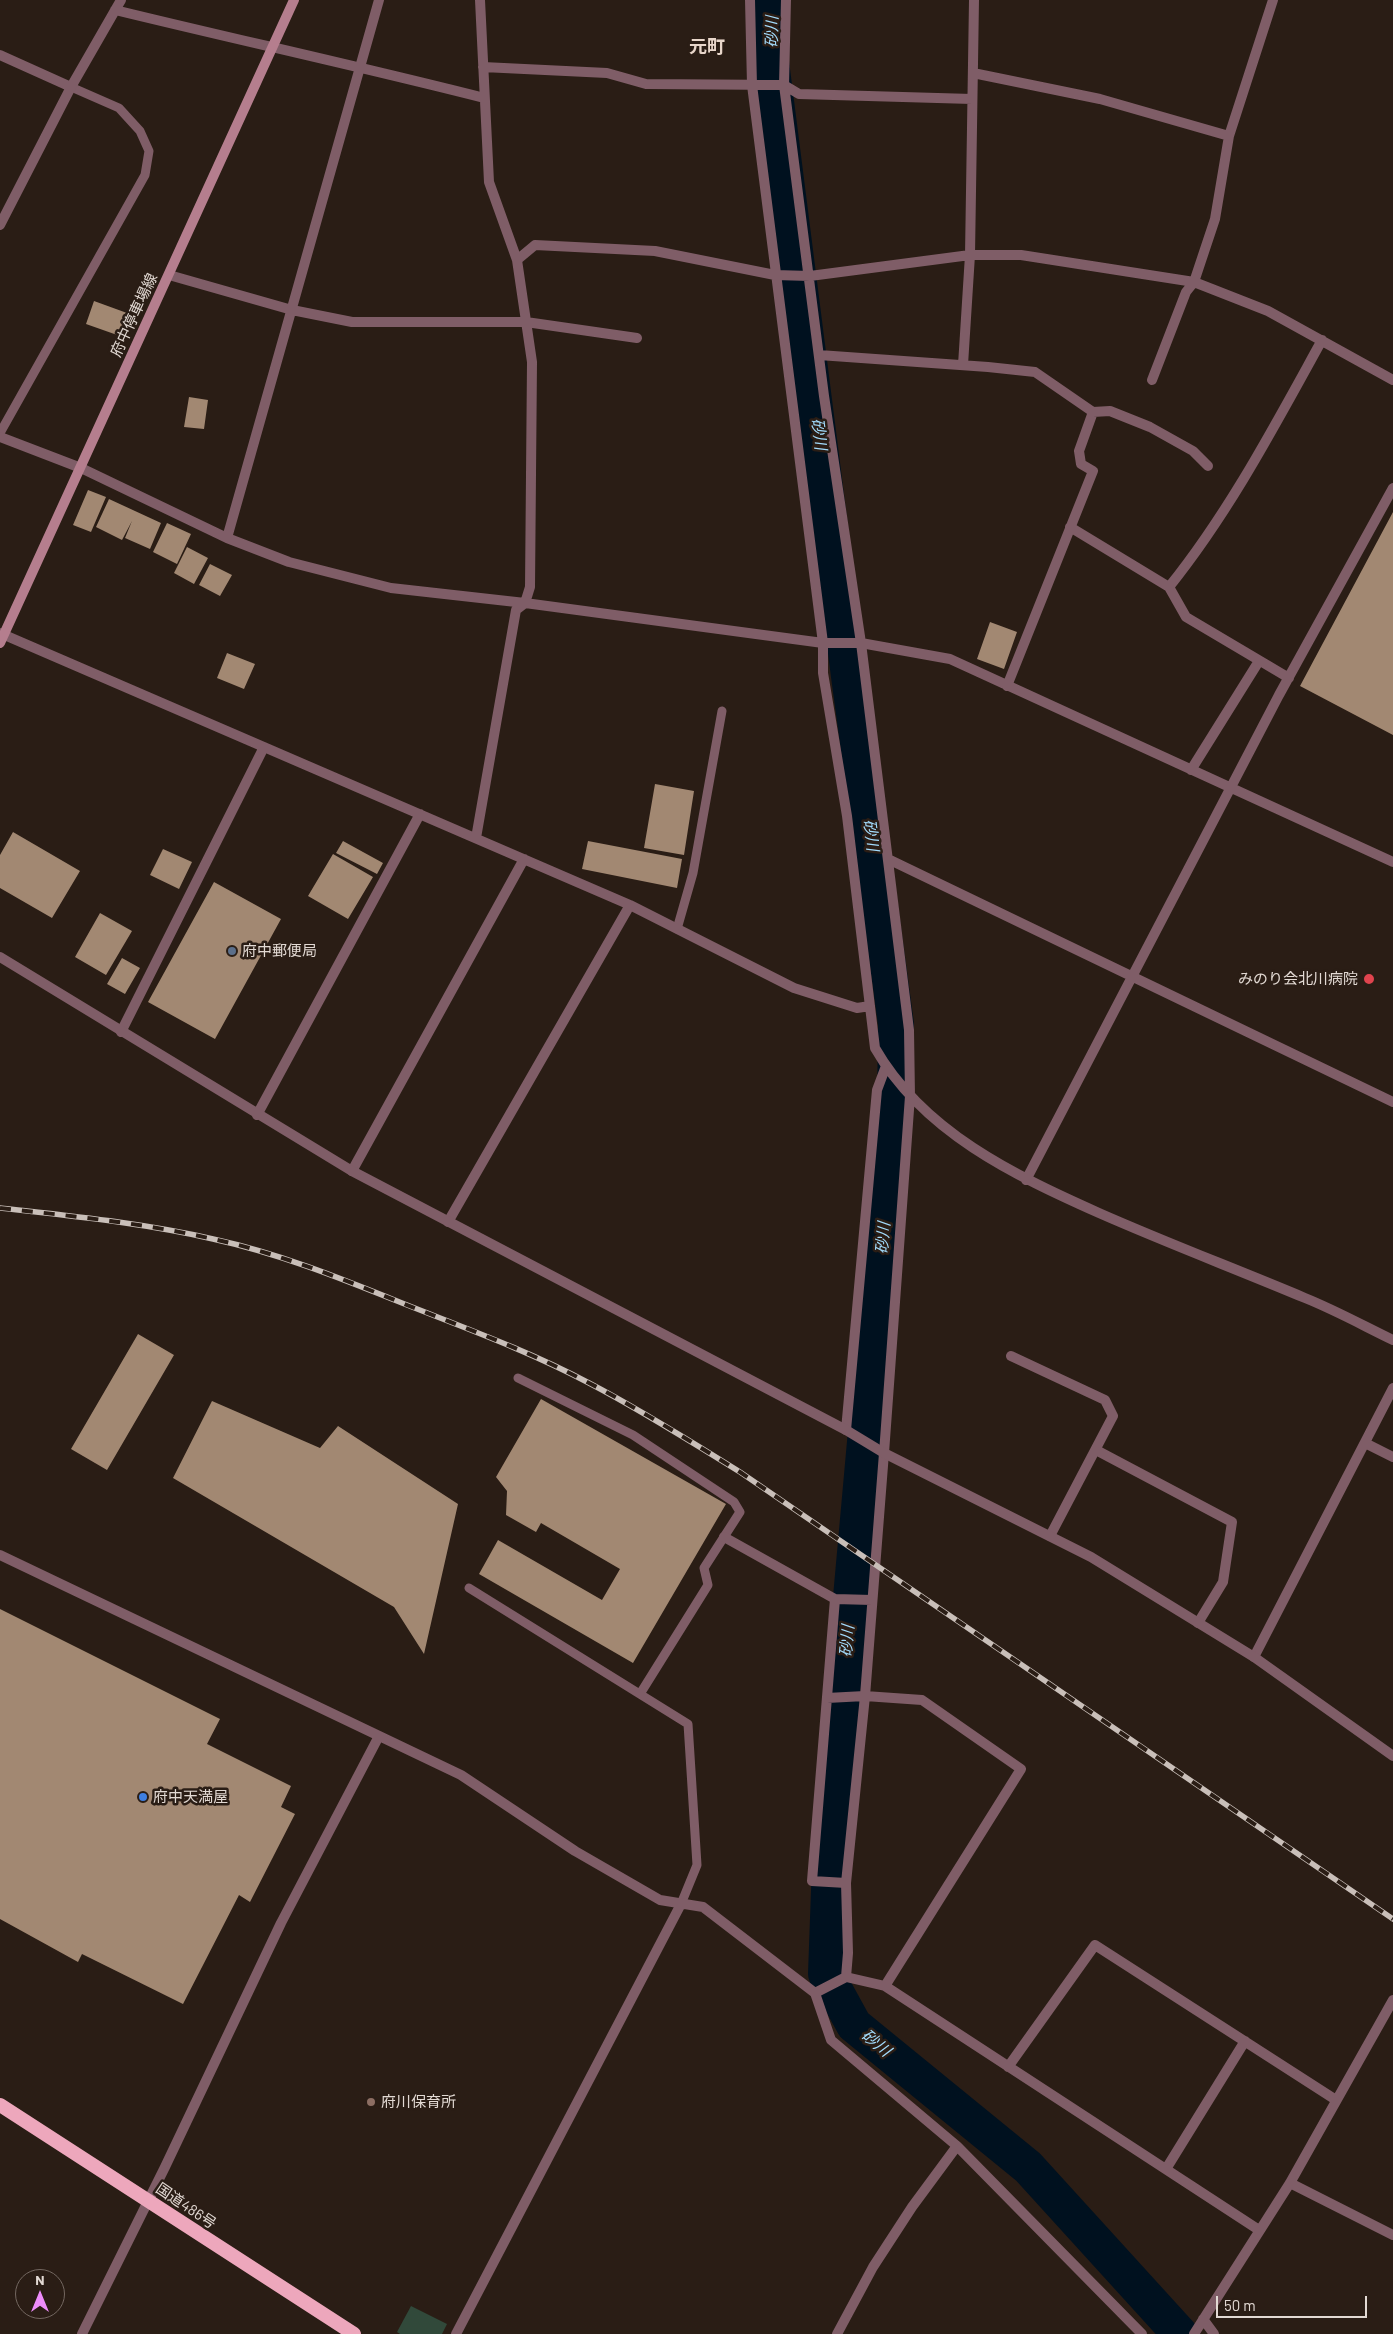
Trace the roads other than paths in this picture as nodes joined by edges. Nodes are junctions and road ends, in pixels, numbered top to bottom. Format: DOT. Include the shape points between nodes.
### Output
graph roads {
  1 [pos="121,0"];
  2 [pos="294,0"];
  3 [pos="380,0"];
  4 [pos="480,0"];
  5 [pos="750,0"];
  6 [pos="786,0"];
  7 [pos="974,0"];
  8 [pos="1273,0"];
  9 [pos="115,10"];
  10 [pos="272,49"];
  11 [pos="0,56"];
  12 [pos="360,67"];
  13 [pos="483,67"];
  14 [pos="973,73"];
  15 [pos="752,85"];
  16 [pos="784,85"];
  17 [pos="71,87"];
  18 [pos="484,98"];
  19 [pos="972,99"];
  20 [pos="1229,136"];
  21 [pos="0,224"];
  22 [pos="970,255"];
  23 [pos="517,260"];
  24 [pos="169,275"];
  25 [pos="775,275"];
  26 [pos="810,276"];
  27 [pos="1194,282"];
  28 [pos="292,310"];
  29 [pos="526,322"];
  30 [pos="637,338"];
  31 [pos="1322,340"];
  32 [pos="819,355"];
  33 [pos="963,365"];
  34 [pos="1152,380"];
  35 [pos="1393,380"];
  36 [pos="1093,412"];
  37 [pos="0,433"];
  38 [pos="0,436"];
  39 [pos="1208,466"];
  40 [pos="81,468"];
  41 [pos="1393,488"];
  42 [pos="1070,527"];
  43 [pos="227,538"];
  44 [pos="1168,587"];
  45 [pos="525,603"];
  46 [pos="1,637"];
  47 [pos="861,643"];
  48 [pos="823,644"];
  49 [pos="1260,661"];
  50 [pos="1288,678"];
  51 [pos="1007,686"];
  52 [pos="722,711"];
  53 [pos="264,747"];
  54 [pos="1191,770"];
  55 [pos="1232,789"];
  56 [pos="420,814"];
  57 [pos="476,838"];
  58 [pos="524,859"];
  59 [pos="888,859"];
  60 [pos="1393,862"];
  61 [pos="630,904"];
  62 [pos="677,929"];
  63 [pos="0,958"];
  64 [pos="1132,976"];
  65 [pos="870,1006"];
  66 [pos="121,1032"];
  67 [pos="886,1066"];
  68 [pos="910,1096"];
  69 [pos="1393,1102"];
  70 [pos="257,1115"];
  71 [pos="352,1171"];
  72 [pos="1026,1180"];
  73 [pos="448,1222"];
  74 [pos="1393,1340"];
  75 [pos="1011,1356"];
  76 [pos="518,1378"];
  77 [pos="1393,1388"];
  78 [pos="846,1430"];
  79 [pos="1365,1443"];
  80 [pos="1096,1450"];
  81 [pos="884,1453"];
  82 [pos="1393,1457"];
  83 [pos="1050,1536"];
  84 [pos="724,1537"];
  85 [pos="0,1555"];
  86 [pos="469,1588"];
  87 [pos="835,1599"];
  88 [pos="872,1600"];
  89 [pos="1198,1623"];
  90 [pos="1254,1657"];
  91 [pos="640,1694"];
  92 [pos="865,1696"];
  93 [pos="827,1698"];
  94 [pos="379,1736"];
  95 [pos="1393,1756"];
  96 [pos="846,1883"];
  97 [pos="681,1904"];
  98 [pos="846,1977"];
  99 [pos="885,1986"];
  100 [pos="815,1993"];
  101 [pos="1393,2000"];
  102 [pos="1245,2041"];
  103 [pos="1008,2067"];
  104 [pos="1336,2100"];
  105 [pos="0,2105"];
  106 [pos="957,2146"];
  107 [pos="1166,2169"];
  108 [pos="1290,2183"];
  109 [pos="148,2200"];
  110 [pos="1260,2230"];
  111 [pos="1393,2235"];
  112 [pos="1203,2319"];
  113 [pos="82,2334"];
  114 [pos="354,2334"];
  115 [pos="456,2334"];
  116 [pos="837,2334"];
  117 [pos="1142,2334"];
  118 [pos="1194,2334"];
  119 [pos="1214,2334"];
  1 -- 9 [label="street"];
  2 -- 10 [label="main road, 府中停車場線"];
  3 -- 12 [label="street"];
  4 -- 13 [label="street"];
  5 -- 15 [label="street"];
  6 -- 16 [label="street"];
  7 -- 14 [label="street"];
  8 -- 20 [label="street"];
  9 -- 10 [label="street"];
  9 -- 17 [label="street"];
  10 -- 12 [label="street"];
  10 -- 24 [label="main road, 府中停車場線"];
  11 -- 17 [label="street"];
  12 -- 18 [label="street"];
  12 -- 28 [label="street"];
  13 -- 15 [label="street" via="607,73 646,84"];
  13 -- 18 [label="street"];
  14 -- 19 [label="street"];
  14 -- 20 [label="street" via="1100,99"];
  15 -- 16 [label="street"];
  15 -- 25 [label="street"];
  16 -- 19 [label="street" via="799,94"];
  16 -- 26 [label="street"];
  17 -- 21 [label="street"];
  17 -- 37 [label="lane" via="119,108 140,131 149,151 145,175"];
  18 -- 23 [label="street" via="489,182"];
  19 -- 22 [label="street"];
  20 -- 27 [label="street" via="1215,219"];
  22 -- 26 [label="street"];
  22 -- 27 [label="street" via="1021,255"];
  22 -- 33 [label="street"];
  23 -- 25 [label="street" via="535,245 655,251"];
  23 -- 29 [label="street"];
  24 -- 28 [label="street"];
  24 -- 40 [label="main road, 府中停車場線"];
  25 -- 26 [label="street"];
  25 -- 48 [label="street"];
  26 -- 32 [label="street"];
  27 -- 31 [label="street" via="1268,312"];
  27 -- 34 [label="street" via="1186,292"];
  28 -- 29 [label="street" via="352,322"];
  28 -- 43 [label="street"];
  29 -- 30 [label="street"];
  29 -- 45 [label="street" via="532,372 530,587"];
  31 -- 35 [label="street"];
  31 -- 44 [label="street" via="1257,457 1201,548"];
  32 -- 33 [label="street"];
  32 -- 47 [label="street"];
  33 -- 36 [label="street" via="1035,372"];
  36 -- 39 [label="street" via="1110,411 1150,427 1193,450"];
  36 -- 42 [label="street" via="1079,450 1081,464 1093,471"];
  38 -- 40 [label="street"];
  40 -- 43 [label="street"];
  40 -- 46 [label="main road, 府中停車場線"];
  41 -- 50 [label="street"];
  42 -- 44 [label="street"];
  42 -- 51 [label="street"];
  43 -- 45 [label="street" via="289,562 391,588"];
  44 -- 49 [label="street" via="1186,617"];
  45 -- 48 [label="street"];
  45 -- 57 [label="street" via="516,610"];
  46 -- 53 [label="street" via="180,709"];
  47 -- 48 [label="street"];
  47 -- 51 [label="street" via="950,659"];
  47 -- 59 [label="street"];
  48 -- 65 [label="street" via="823,673 847,816"];
  49 -- 50 [label="street"];
  49 -- 54 [label="street"];
  50 -- 55 [label="street"];
  51 -- 54 [label="street"];
  52 -- 62 [label="lane" via="693,873"];
  53 -- 56 [label="street"];
  53 -- 66 [label="street"];
  54 -- 55 [label="street"];
  55 -- 60 [label="street"];
  55 -- 64 [label="street"];
  56 -- 57 [label="street"];
  56 -- 70 [label="street"];
  57 -- 58 [label="street"];
  58 -- 61 [label="street"];
  58 -- 71 [label="street"];
  59 -- 64 [label="street"];
  59 -- 68 [label="street" via="909,1030"];
  61 -- 62 [label="street"];
  61 -- 73 [label="street"];
  62 -- 65 [label="street" via="794,988 857,1008"];
  63 -- 66 [label="street"];
  64 -- 69 [label="street"];
  64 -- 72 [label="street"];
  65 -- 67 [label="street" via="875,1048"];
  66 -- 70 [label="street"];
  67 -- 68 [label="street"];
  67 -- 78 [label="street" via="877,1090"];
  68 -- 72 [label="street" via="986,1157"];
  68 -- 81 [label="street"];
  70 -- 71 [label="street"];
  71 -- 73 [label="street"];
  72 -- 74 [label="street" via="1156,1238 1307,1299"];
  73 -- 78 [label="street"];
  75 -- 80 [label="street" via="1106,1400 1114,1416"];
  76 -- 84 [label="lane" via="633,1435 734,1502 740,1512"];
  77 -- 79 [label="street"];
  78 -- 81 [label="street"];
  79 -- 82 [label="street"];
  79 -- 90 [label="street"];
  80 -- 83 [label="street"];
  80 -- 89 [label="street" via="1232,1522 1223,1582"];
  81 -- 83 [label="street"];
  81 -- 88 [label="street"];
  83 -- 89 [label="street" via="1091,1557"];
  84 -- 87 [label="street"];
  84 -- 91 [label="lane" via="704,1568 708,1584"];
  85 -- 94 [label="street"];
  86 -- 91 [label="lane"];
  87 -- 88 [label="street"];
  87 -- 93 [label="street"];
  88 -- 92 [label="street"];
  89 -- 90 [label="street"];
  90 -- 95 [label="street"];
  91 -- 97 [label="lane" via="688,1724 697,1865"];
  92 -- 93 [label="street"];
  92 -- 96 [label="street"];
  92 -- 99 [label="street" via="922,1700 1021,1769"];
  93 -- 96 [label="street" via="812,1881"];
  94 -- 97 [label="street" via="461,1775 575,1851 660,1900"];
  94 -- 109 [label="street" via="281,1923"];
  96 -- 98 [label="street"];
  97 -- 100 [label="street" via="702,1907"];
  97 -- 115 [label="street"];
  98 -- 99 [label="street"];
  98 -- 100 [label="street"];
  99 -- 103 [label="street"];
  100 -- 106 [label="street" via="831,2040"];
  101 -- 104 [label="street"];
  102 -- 103 [label="street" via="1095,1945"];
  102 -- 104 [label="street"];
  102 -- 107 [label="street"];
  103 -- 107 [label="street"];
  104 -- 108 [label="street"];
  105 -- 109 [label="highway, 国道486号"];
  106 -- 116 [label="street" via="873,2266"];
  106 -- 117 [label="street"];
  107 -- 110 [label="street"];
  108 -- 110 [label="street"];
  108 -- 111 [label="street"];
  109 -- 113 [label="street"];
  109 -- 114 [label="highway, 国道486号"];
  110 -- 112 [label="street"];
  112 -- 118 [label="street"];
  112 -- 119 [label="street"];
}
